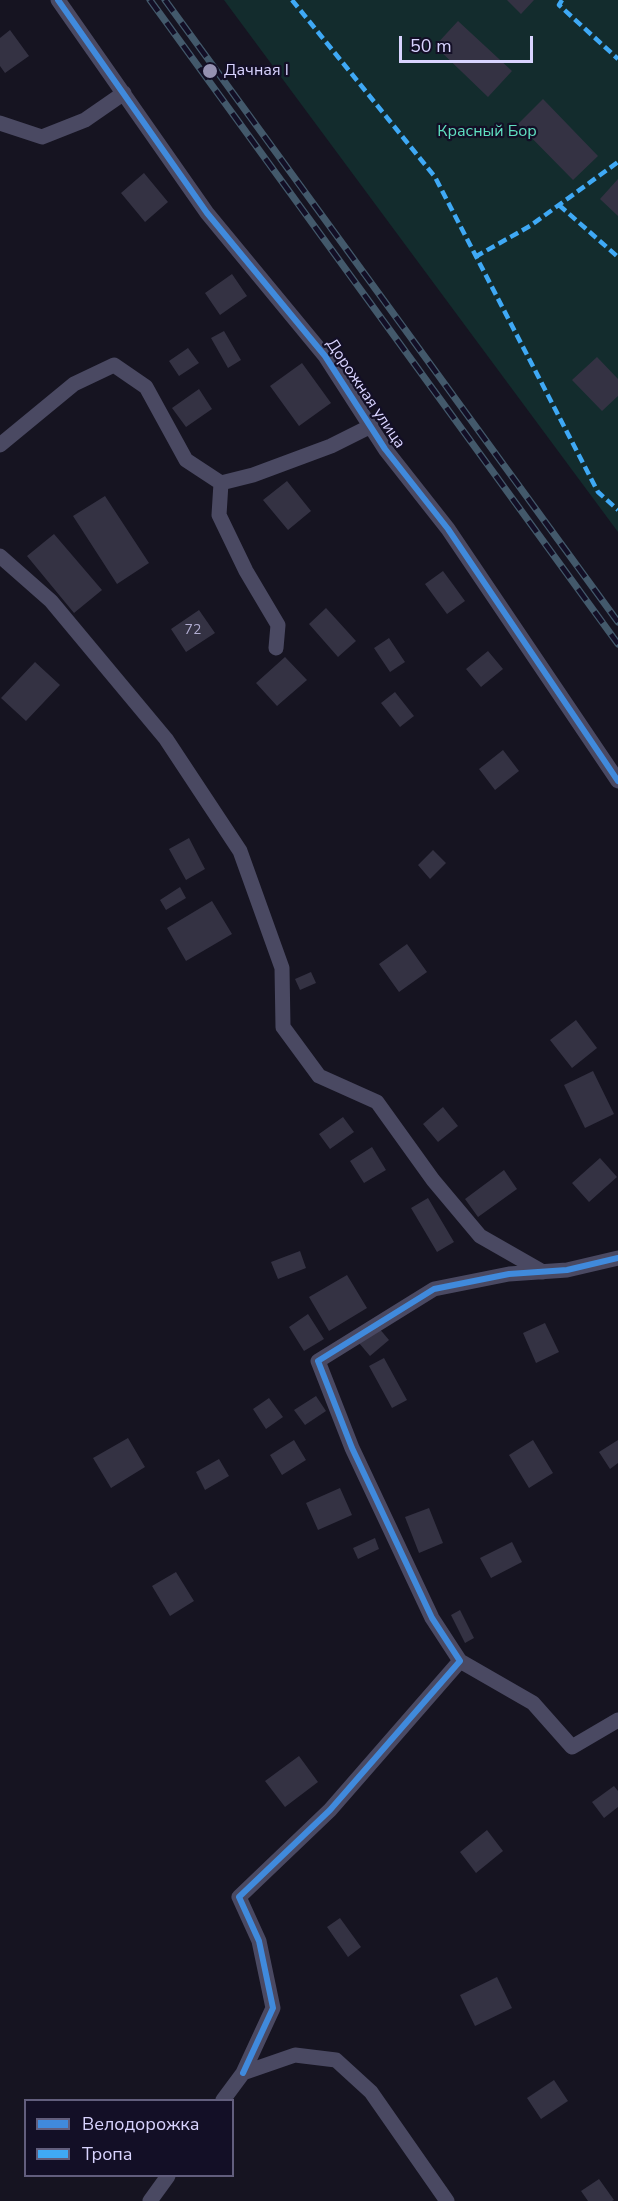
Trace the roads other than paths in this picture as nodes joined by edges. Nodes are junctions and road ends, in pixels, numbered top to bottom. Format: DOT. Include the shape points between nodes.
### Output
graph roads {
  1 [pos="58,0"];
  2 [pos="124,93"];
  3 [pos="0,123"];
  4 [pos="371,426"];
  5 [pos="0,446"];
  6 [pos="221,483"];
  7 [pos="0,556"];
  8 [pos="276,648"];
  9 [pos="618,781"];
  10 [pos="618,1258"];
  11 [pos="543,1272"];
  12 [pos="460,1661"];
  13 [pos="618,1720"];
  14 [pos="243,2073"];
  15 [pos="224,2099"];
  16 [pos="167,2177"];
  17 [pos="150,2201"];
  18 [pos="447,2201"];
  1 -- 2 [label="street, Дорожная улица"];
  2 -- 3 [label="street" via="86,120 42,137"];
  2 -- 4 [label="street, Дорожная улица" via="207,213 325,356"];
  4 -- 6 [label="street" via="331,446"];
  4 -- 9 [label="street, Дорожная улица" via="448,529"];
  5 -- 6 [label="street" via="74,384 114,364 147,387 186,460"];
  6 -- 8 [label="street" via="219,515 278,625"];
  7 -- 11 [label="street" via="51,601 166,739 240,851 282,968 283,1027 319,1076 377,1102 433,1180 480,1236"];
  10 -- 11 [label="street"];
  11 -- 12 [label="street" via="508,1274 434,1289 318,1361 352,1448 432,1618"];
  12 -- 13 [label="street" via="533,1703 572,1747"];
  12 -- 14 [label="street" via="330,1810 239,1897 259,1941 273,2008"];
  14 -- 15 [label="street"];
  14 -- 18 [label="street" via="295,2055 336,2060 371,2092"];
  16 -- 17 [label="street"];
}
